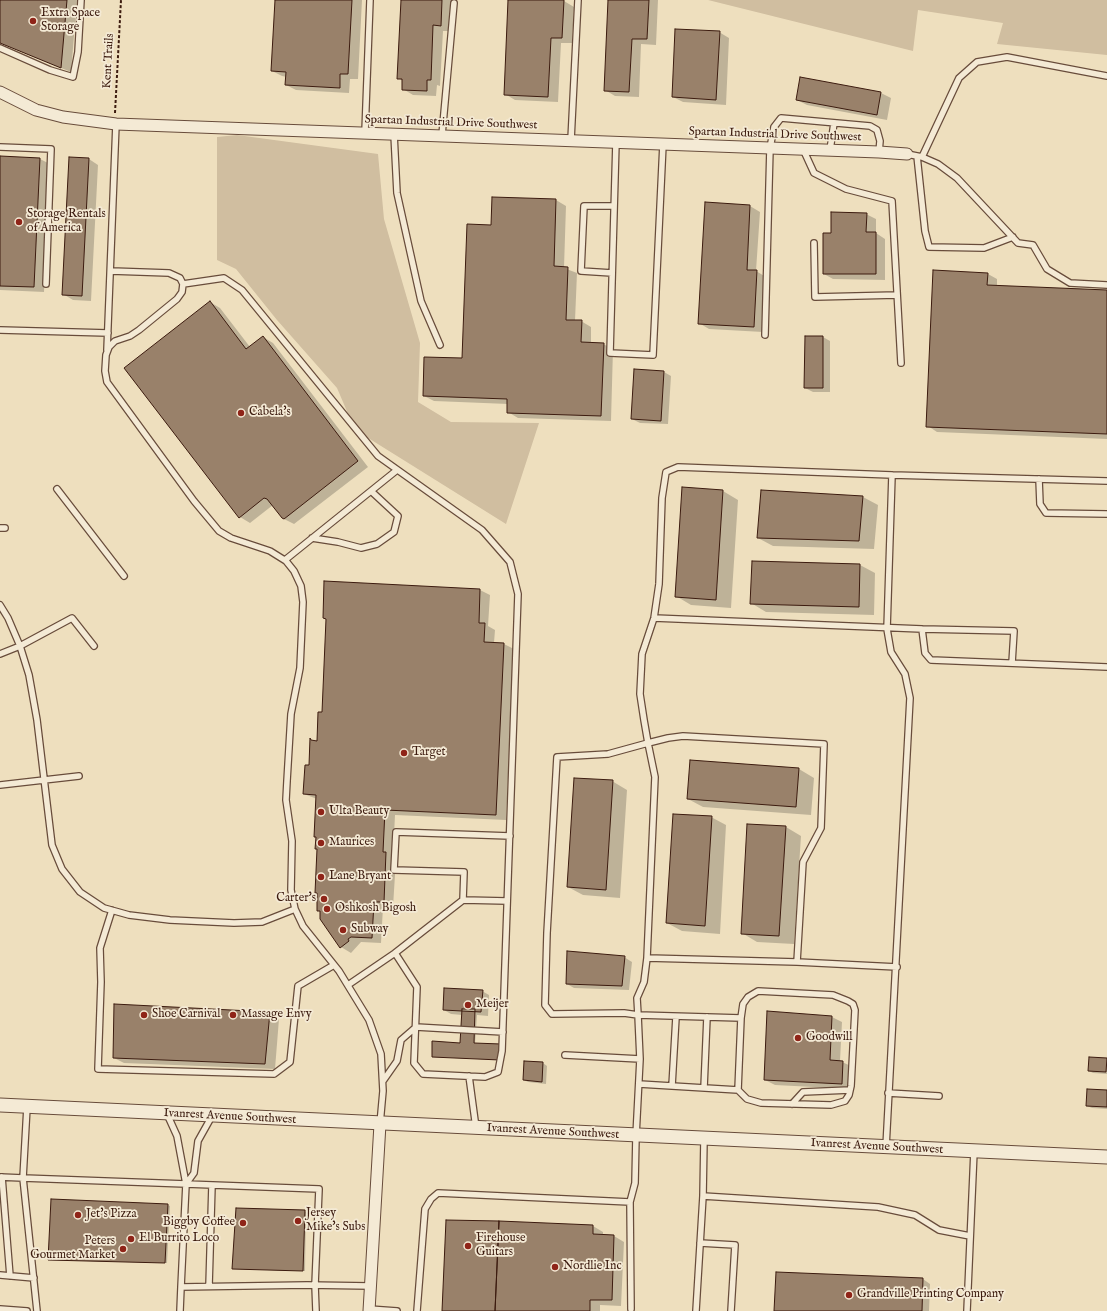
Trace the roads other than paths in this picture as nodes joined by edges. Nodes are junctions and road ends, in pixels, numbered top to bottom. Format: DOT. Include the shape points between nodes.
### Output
graph roads {
  1 [pos="81,0"];
  2 [pos="370,0"];
  3 [pos="578,0"];
  4 [pos="454,3"];
  5 [pos="0,48"];
  6 [pos="1107,76"];
  7 [pos="0,92"];
  8 [pos="834,123"];
  9 [pos="116,124"];
  10 [pos="365,132"];
  11 [pos="394,133"];
  12 [pos="442,135"];
  13 [pos="571,140"];
  14 [pos="616,142"];
  15 [pos="663,144"];
  16 [pos="0,147"];
  17 [pos="770,148"];
  18 [pos="802,149"];
  19 [pos="830,150"];
  20 [pos="879,152"];
  21 [pos="915,155"];
  22 [pos="614,206"];
  23 [pos="1013,236"];
  24 [pos="814,243"];
  25 [pos="110,271"];
  26 [pos="612,273"];
  27 [pos="46,284"];
  28 [pos="183,284"];
  29 [pos="1107,285"];
  30 [pos="897,295"];
  31 [pos="0,330"];
  32 [pos="108,333"];
  33 [pos="765,335"];
  34 [pos="440,345"];
  35 [pos="107,351"];
  36 [pos="901,363"];
  37 [pos="397,470"];
  38 [pos="892,475"];
  39 [pos="1039,479"];
  40 [pos="1107,481"];
  41 [pos="57,489"];
  42 [pos="371,491"];
  43 [pos="1107,514"];
  44 [pos="312,538"];
  45 [pos="285,560"];
  46 [pos="124,576"];
  47 [pos="0,605"];
  48 [pos="654,618"];
  49 [pos="887,628"];
  50 [pos="922,629"];
  51 [pos="20,646"];
  52 [pos="94,646"];
  53 [pos="0,654"];
  54 [pos="1012,663"];
  55 [pos="1107,667"];
  56 [pos="648,743"];
  57 [pos="79,776"];
  58 [pos="44,780"];
  59 [pos="0,785"];
  60 [pos="510,836"];
  61 [pos="463,900"];
  62 [pos="507,901"];
  63 [pos="295,909"];
  64 [pos="112,910"];
  65 [pos="395,953"];
  66 [pos="647,958"];
  67 [pos="797,962"];
  68 [pos="334,965"];
  69 [pos="897,968"];
  70 [pos="348,985"];
  71 [pos="638,1015"];
  72 [pos="676,1017"];
  73 [pos="707,1017"];
  74 [pos="741,1018"];
  75 [pos="416,1027"];
  76 [pos="503,1032"];
  77 [pos="565,1055"];
  78 [pos="640,1059"];
  79 [pos="469,1076"];
  80 [pos="382,1081"];
  81 [pos="639,1084"];
  82 [pos="672,1086"];
  83 [pos="704,1088"];
  84 [pos="738,1090"];
  85 [pos="850,1090"];
  86 [pos="888,1094"];
  87 [pos="939,1096"];
  88 [pos="792,1104"];
  89 [pos="0,1106"];
  90 [pos="27,1107"];
  91 [pos="167,1114"];
  92 [pos="212,1116"];
  93 [pos="380,1124"];
  94 [pos="476,1129"];
  95 [pos="636,1136"];
  96 [pos="704,1139"];
  97 [pos="886,1147"];
  98 [pos="974,1151"];
  99 [pos="1107,1157"];
  100 [pos="1,1177"];
  101 [pos="22,1178"];
  102 [pos="186,1184"];
  103 [pos="212,1185"];
  104 [pos="703,1196"];
  105 [pos="630,1202"];
  106 [pos="970,1236"];
  107 [pos="700,1243"];
  108 [pos="0,1275"];
  109 [pos="10,1276"];
  110 [pos="34,1278"];
  111 [pos="315,1285"];
  112 [pos="209,1286"];
  113 [pos="370,1286"];
  114 [pos="181,1287"];
  115 [pos="0,1309"];
  116 [pos="631,1309"];
  117 [pos="369,1310"];
  118 [pos="27,1311"];
  119 [pos="37,1311"];
  120 [pos="180,1311"];
  121 [pos="316,1311"];
  122 [pos="397,1311"];
  123 [pos="417,1311"];
  124 [pos="696,1311"];
  125 [pos="731,1311"];
  126 [pos="966,1311"];
  1 -- 5 [label="lane" via="78,52 73,77"];
  2 -- 10 [label="lane"];
  3 -- 13 [label="lane"];
  4 -- 12 [label="lane"];
  6 -- 21 [label="lane" via="1006,57 977,62 959,78"];
  7 -- 9 [label="street, Spartan Industrial Drive Southwest" via="36,110 63,118"];
  8 -- 17 [label="lane" via="782,118 774,127"];
  8 -- 19 [label="lane"];
  8 -- 20 [label="lane" via="870,126 877,130"];
  9 -- 10 [label="street, Spartan Industrial Drive Southwest"];
  9 -- 25 [label="lane"];
  10 -- 11 [label="street, Spartan Industrial Drive Southwest"];
  11 -- 12 [label="street, Spartan Industrial Drive Southwest"];
  11 -- 34 [label="lane" via="397,193 421,301"];
  12 -- 13 [label="street, Spartan Industrial Drive Southwest"];
  13 -- 14 [label="street, Spartan Industrial Drive Southwest"];
  14 -- 15 [label="street, Spartan Industrial Drive Southwest"];
  14 -- 22 [label="lane"];
  15 -- 17 [label="street, Spartan Industrial Drive Southwest"];
  15 -- 26 [label="lane" via="653,355 610,353"];
  16 -- 27 [label="lane" via="52,149"];
  17 -- 18 [label="street, Spartan Industrial Drive Southwest"];
  17 -- 33 [label="lane"];
  18 -- 19 [label="street, Spartan Industrial Drive Southwest"];
  18 -- 30 [label="lane" via="814,173 846,189 892,201"];
  19 -- 20 [label="street, Spartan Industrial Drive Southwest"];
  20 -- 21 [label="street, Spartan Industrial Drive Southwest"];
  21 -- 23 [label="lane" via="938,164 957,178"];
  21 -- 23 [label="lane" via="929,247 984,248"];
  22 -- 26 [label="lane"];
  22 -- 26 [label="lane" via="584,206 582,271"];
  23 -- 29 [label="lane" via="1018,243 1033,245 1047,269 1070,283"];
  24 -- 30 [label="lane" via="815,298"];
  25 -- 28 [label="lane" via="168,273 180,278"];
  25 -- 32 [label="lane"];
  28 -- 35 [label="lane" via="178,299 130,336 115,341"];
  28 -- 37 [label="lane" via="224,278 242,290 378,456"];
  30 -- 36 [label="lane"];
  31 -- 32 [label="lane"];
  32 -- 35 [label="lane"];
  35 -- 45 [label="lane" via="107,382 208,519 219,531 231,538 270,551"];
  37 -- 42 [label="lane"];
  37 -- 60 [label="lane" via="482,530 510,562 518,594"];
  38 -- 39 [label="lane"];
  38 -- 48 [label="lane" via="678,467 666,472 662,498 659,584"];
  38 -- 49 [label="lane"];
  39 -- 40 [label="lane"];
  39 -- 43 [label="lane" via="1040,504 1046,513"];
  41 -- 46 [label="lane"];
  42 -- 44 [label="lane"];
  42 -- 44 [label="lane" via="398,516 394,532 377,544 361,548"];
  44 -- 45 [label="lane"];
  45 -- 63 [label="lane" via="299,582 303,602 300,668 291,714 286,800 292,841 292,890"];
  47 -- 51 [label="lane"];
  48 -- 49 [label="lane"];
  48 -- 56 [label="lane" via="642,654 640,694"];
  49 -- 50 [label="lane"];
  49 -- 69 [label="lane" via="891,652 905,674 910,698"];
  50 -- 54 [label="lane" via="924,653 931,660"];
  50 -- 54 [label="lane" via="1014,632"];
  51 -- 52 [label="lane" via="72,618"];
  51 -- 53 [label="lane"];
  51 -- 58 [label="lane" via="29,675"];
  54 -- 55 [label="lane"];
  56 -- 66 [label="lane" via="655,777"];
  56 -- 67 [label="lane" via="683,736 824,744 821,828 803,862"];
  56 -- 71 [label="lane" via="608,754 557,757 547,933 545,1005 552,1014 624,1012"];
  57 -- 58 [label="lane"];
  58 -- 59 [label="lane"];
  58 -- 64 [label="lane" via="52,845 62,869 80,892 104,908"];
  60 -- 61 [label="lane" via="396,832 394,870 464,872"];
  60 -- 62 [label="lane"];
  61 -- 62 [label="lane"];
  61 -- 65 [label="lane"];
  62 -- 76 [label="lane"];
  63 -- 64 [label="lane" via="262,922 234,923 170,920 128,915"];
  63 -- 68 [label="lane" via="303,926"];
  64 -- 68 [label="lane" via="100,948 98,1069 274,1074 290,1062 298,986"];
  65 -- 70 [label="lane"];
  65 -- 75 [label="lane" via="417,987"];
  66 -- 67 [label="lane"];
  66 -- 71 [label="lane" via="644,982 637,998"];
  67 -- 69 [label="lane"];
  68 -- 70 [label="lane"];
  69 -- 86 [label="lane"];
  70 -- 80 [label="lane" via="369,1020 381,1054"];
  71 -- 72 [label="lane"];
  71 -- 78 [label="lane"];
  72 -- 73 [label="lane"];
  72 -- 82 [label="lane"];
  73 -- 74 [label="lane"];
  73 -- 83 [label="lane"];
  74 -- 84 [label="lane"];
  74 -- 85 [label="lane" via="743,1004 748,997 758,991 833,995 848,1000 855,1010"];
  75 -- 76 [label="lane"];
  75 -- 79 [label="lane" via="414,1063 423,1074"];
  75 -- 80 [label="lane" via="401,1040 397,1061"];
  76 -- 79 [label="lane" via="498,1072 484,1076"];
  77 -- 78 [label="lane"];
  78 -- 81 [label="lane"];
  79 -- 94 [label="lane"];
  80 -- 93 [label="lane"];
  81 -- 82 [label="lane"];
  81 -- 95 [label="lane"];
  82 -- 83 [label="lane"];
  83 -- 84 [label="lane"];
  84 -- 88 [label="lane" via="753,1102"];
  85 -- 88 [label="lane" via="803,1092"];
  85 -- 88 [label="lane" via="845,1100 839,1104"];
  86 -- 87 [label="lane"];
  86 -- 97 [label="lane"];
  89 -- 90 [label="street, Ivanrest Avenue Southwest"];
  90 -- 91 [label="street, Ivanrest Avenue Southwest"];
  90 -- 101 [label="lane"];
  91 -- 92 [label="street, Ivanrest Avenue Southwest"];
  91 -- 102 [label="lane" via="177,1136"];
  92 -- 93 [label="street, Ivanrest Avenue Southwest"];
  92 -- 102 [label="lane" via="198,1141 194,1174"];
  93 -- 94 [label="street, Ivanrest Avenue Southwest"];
  93 -- 113 [label="street"];
  94 -- 95 [label="street, Ivanrest Avenue Southwest"];
  95 -- 96 [label="street, Ivanrest Avenue Southwest"];
  95 -- 105 [label="lane" via="635,1183"];
  96 -- 97 [label="street, Ivanrest Avenue Southwest"];
  96 -- 104 [label="lane"];
  97 -- 98 [label="street, Ivanrest Avenue Southwest"];
  98 -- 99 [label="street, Ivanrest Avenue Southwest"];
  98 -- 106 [label="lane"];
  100 -- 101 [label="lane"];
  100 -- 109 [label="lane"];
  101 -- 102 [label="lane"];
  101 -- 110 [label="lane"];
  102 -- 103 [label="lane"];
  102 -- 114 [label="lane"];
  103 -- 111 [label="lane" via="319,1189"];
  103 -- 112 [label="lane"];
  104 -- 106 [label="lane" via="878,1207 915,1215 940,1230"];
  104 -- 107 [label="lane"];
  105 -- 116 [label="lane"];
  105 -- 123 [label="lane" via="438,1193 425,1209"];
  106 -- 126 [label="lane"];
  107 -- 124 [label="lane"];
  107 -- 125 [label="lane" via="735,1245"];
  108 -- 109 [label="lane"];
  109 -- 110 [label="lane"];
  110 -- 119 [label="lane"];
  111 -- 112 [label="lane"];
  111 -- 113 [label="lane"];
  111 -- 121 [label="lane"];
  112 -- 114 [label="lane"];
  113 -- 117 [label="street"];
  114 -- 120 [label="lane"];
  115 -- 118 [label="lane"];
  117 -- 122 [label="lane"];
}
